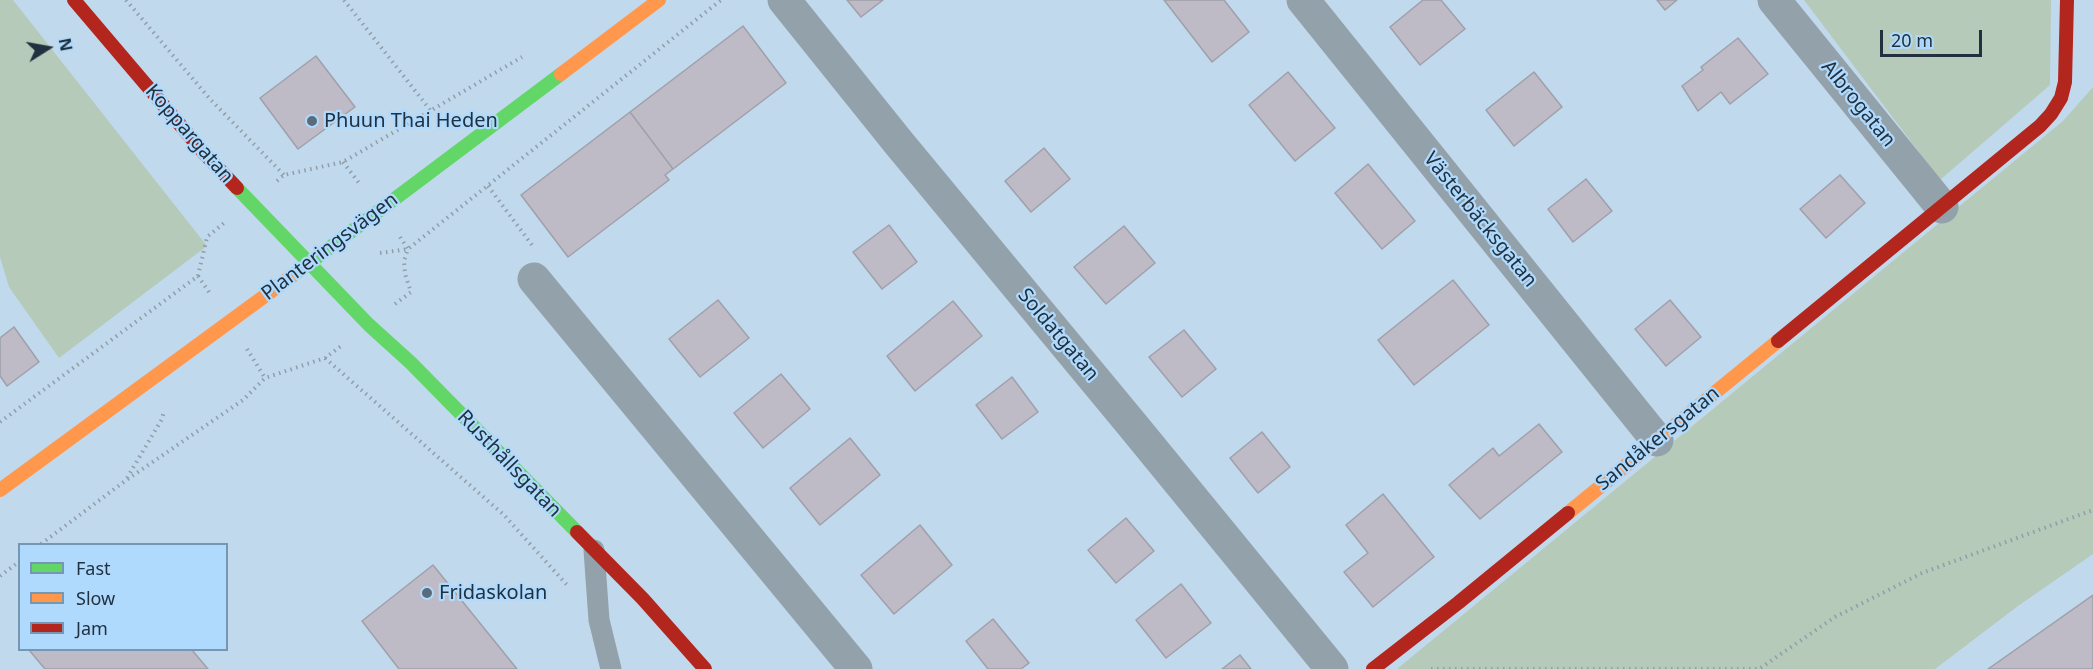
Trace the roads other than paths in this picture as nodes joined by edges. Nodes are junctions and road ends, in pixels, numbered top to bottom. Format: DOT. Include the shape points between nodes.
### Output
graph roads {
  1 [pos="74,0"];
  2 [pos="659,0"];
  3 [pos="784,0"];
  4 [pos="1303,0"];
  5 [pos="1774,0"];
  6 [pos="2067,0"];
  7 [pos="1942,207"];
  8 [pos="309,263"];
  9 [pos="534,279"];
  10 [pos="1657,440"];
  11 [pos="0,490"];
  12 [pos="594,550"];
  13 [pos="611,669"];
  14 [pos="705,669"];
  15 [pos="856,669"];
  16 [pos="1332,669"];
  17 [pos="1373,669"];
  1 -- 8 [label="street, Koppargatan" via="204,153"];
  2 -- 8 [label="street, Planteringsvägen"];
  3 -- 16 [label="street, Soldatgatan"];
  4 -- 10 [label="street, Västerbäcksgatan"];
  5 -- 7 [label="street, Albrogatan"];
  6 -- 7 [label="street, Sandåkersgatan" via="2065,82 2052,114"];
  7 -- 10 [label="street, Sandåkersgatan"];
  8 -- 11 [label="street, Planteringsvägen"];
  8 -- 12 [label="street, Rusthållsgatan"];
  9 -- 15 [label="street"];
  10 -- 17 [label="street, Sandåkersgatan"];
  12 -- 13 [label="lane" via="599,620"];
  12 -- 14 [label="street, Rusthållsgatan"];
}
